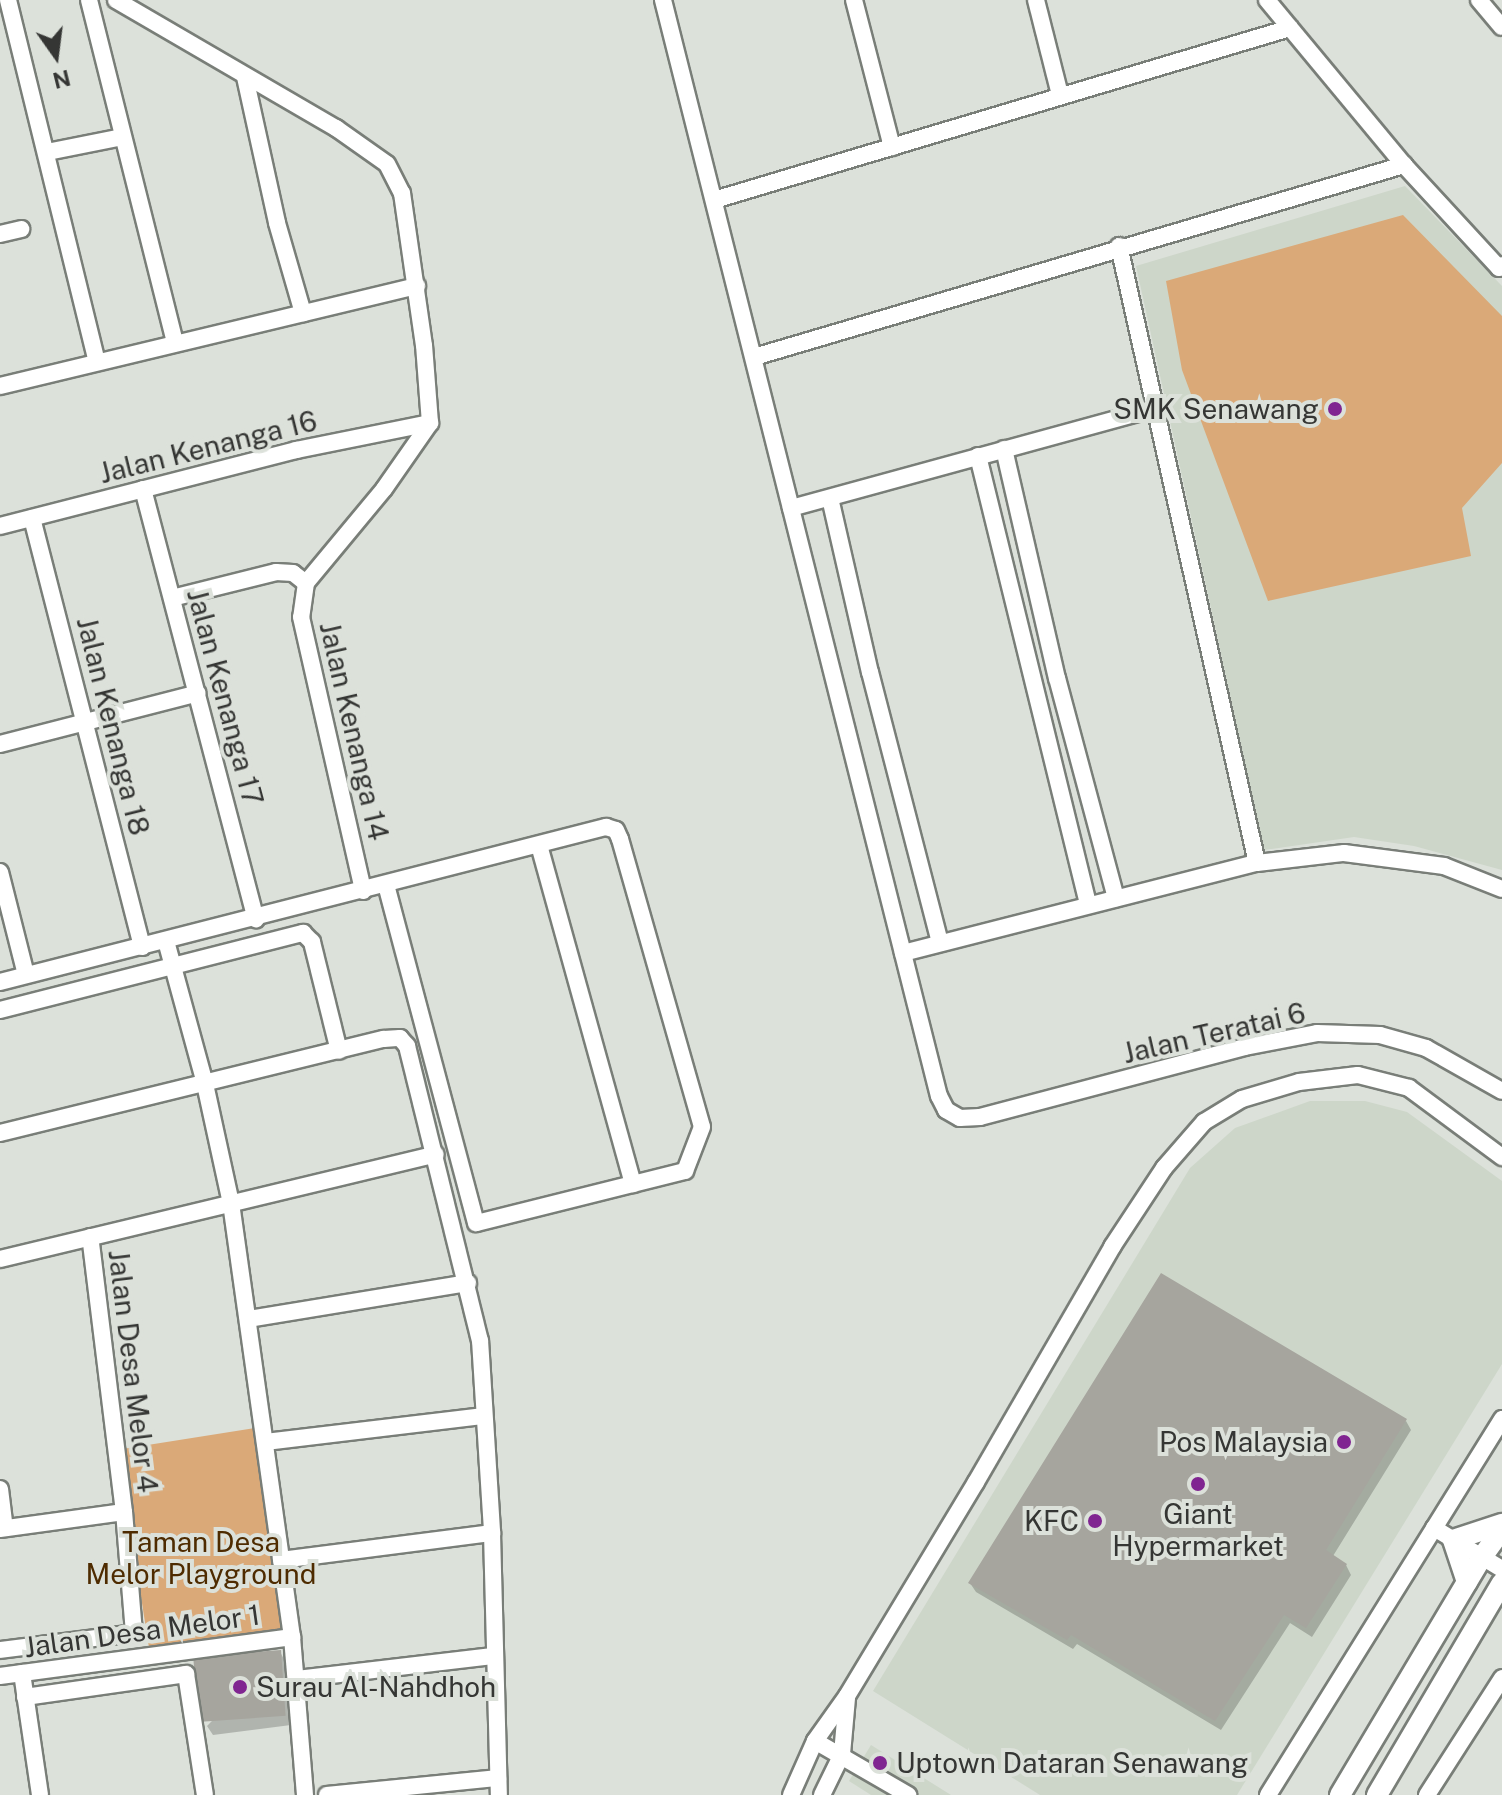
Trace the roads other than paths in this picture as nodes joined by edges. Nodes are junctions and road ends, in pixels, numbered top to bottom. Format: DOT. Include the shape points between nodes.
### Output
graph roads {
  1 [pos="8,0"];
  2 [pos="89,0"];
  3 [pos="116,0"];
  4 [pos="663,0"];
  5 [pos="854,0"];
  6 [pos="1036,0"];
  7 [pos="1267,0"];
  8 [pos="1479,0"];
  9 [pos="1502,27"];
  10 [pos="1290,28"];
  11 [pos="245,77"];
  12 [pos="1060,95"];
  13 [pos="122,137"];
  14 [pos="892,147"];
  15 [pos="47,152"];
  16 [pos="1404,165"];
  17 [pos="714,200"];
  18 [pos="21,229"];
  19 [pos="0,234"];
  20 [pos="1119,246"];
  21 [pos="1501,268"];
  22 [pos="417,286"];
  23 [pos="303,313"];
  24 [pos="175,343"];
  25 [pos="754,357"];
  26 [pos="97,361"];
  27 [pos="0,386"];
  28 [pos="1157,408"];
  29 [pos="430,423"];
  30 [pos="1004,449"];
  31 [pos="978,456"];
  32 [pos="143,489"];
  33 [pos="830,498"];
  34 [pos="791,508"];
  35 [pos="32,518"];
  36 [pos="0,526"];
  37 [pos="306,583"];
  38 [pos="172,598"];
  39 [pos="198,693"];
  40 [pos="86,723"];
  41 [pos="0,744"];
  42 [pos="539,845"];
  43 [pos="1257,863"];
  44 [pos="0,872"];
  45 [pos="386,885"];
  46 [pos="1502,889"];
  47 [pos="363,891"];
  48 [pos="1116,898"];
  49 [pos="1088,905"];
  50 [pos="256,919"];
  51 [pos="166,941"];
  52 [pos="940,943"];
  53 [pos="142,947"];
  54 [pos="903,953"];
  55 [pos="173,969"];
  56 [pos="26,975"];
  57 [pos="0,982"];
  58 [pos="0,1010"];
  59 [pos="339,1051"];
  60 [pos="205,1084"];
  61 [pos="1502,1091"];
  62 [pos="0,1133"];
  63 [pos="436,1154"];
  64 [pos="1502,1157"];
  65 [pos="633,1184"];
  66 [pos="231,1203"];
  67 [pos="90,1237"];
  68 [pos="0,1259"];
  69 [pos="468,1283"];
  70 [pos="248,1319"];
  71 [pos="482,1416"];
  72 [pos="1502,1419"];
  73 [pos="265,1442"];
  74 [pos="0,1489"];
  75 [pos="124,1512"];
  76 [pos="1502,1526"];
  77 [pos="1434,1528"];
  78 [pos="2,1529"];
  79 [pos="492,1533"];
  80 [pos="1453,1540"];
  81 [pos="1482,1557"];
  82 [pos="281,1560"];
  83 [pos="1502,1569"];
  84 [pos="1467,1582"];
  85 [pos="1502,1583"];
  86 [pos="292,1637"];
  87 [pos="0,1650"];
  88 [pos="493,1656"];
  89 [pos="22,1673"];
  90 [pos="0,1676"];
  91 [pos="1502,1678"];
  92 [pos="297,1679"];
  93 [pos="847,1696"];
  94 [pos="25,1697"];
  95 [pos="815,1741"];
  96 [pos="842,1754"];
  97 [pos="499,1787"];
  98 [pos="40,1795"];
  99 [pos="205,1795"];
  100 [pos="305,1795"];
  101 [pos="327,1795"];
  102 [pos="791,1795"];
  103 [pos="822,1795"];
  104 [pos="908,1795"];
  105 [pos="1268,1795"];
  106 [pos="1340,1795"];
  107 [pos="1377,1795"];
  108 [pos="1427,1795"];
  1 -- 15 [label="street"];
  2 -- 13 [label="street"];
  3 -- 11 [label="street"];
  4 -- 17 [label="street"];
  5 -- 14 [label="street"];
  6 -- 12 [label="street"];
  7 -- 10 [label="street"];
  8 -- 9 [label="street"];
  10 -- 12 [label="street"];
  10 -- 16 [label="street"];
  11 -- 22 [label="street" via="336,128 387,164 402,193"];
  11 -- 23 [label="street"];
  12 -- 14 [label="street"];
  13 -- 15 [label="street"];
  13 -- 24 [label="street"];
  14 -- 17 [label="street"];
  15 -- 26 [label="street"];
  16 -- 20 [label="street"];
  16 -- 21 [label="street"];
  17 -- 25 [label="street"];
  18 -- 19 [label="street"];
  20 -- 25 [label="street"];
  20 -- 28 [label="street"];
  22 -- 23 [label="street"];
  22 -- 29 [label="street"];
  23 -- 24 [label="street"];
  24 -- 26 [label="street"];
  25 -- 34 [label="street"];
  26 -- 27 [label="street"];
  28 -- 30 [label="street"];
  28 -- 43 [label="street"];
  29 -- 32 [label="street, Jalan Kenanga 16"];
  29 -- 37 [label="street" via="384,489"];
  30 -- 31 [label="street"];
  30 -- 48 [label="street"];
  31 -- 33 [label="street"];
  31 -- 49 [label="street"];
  32 -- 35 [label="street, Jalan Kenanga 16"];
  32 -- 38 [label="street, Jalan Kenanga 17"];
  33 -- 34 [label="street"];
  33 -- 52 [label="street"];
  34 -- 54 [label="street"];
  35 -- 36 [label="street, Jalan Kenanga 16"];
  35 -- 40 [label="street, Jalan Kenanga 18"];
  37 -- 38 [label="street" via="293,573 276,572"];
  37 -- 47 [label="street, Jalan Kenanga 14" via="301,617"];
  38 -- 39 [label="street, Jalan Kenanga 17"];
  39 -- 40 [label="street"];
  39 -- 50 [label="street, Jalan Kenanga 17"];
  40 -- 41 [label="street"];
  40 -- 53 [label="street, Jalan Kenanga 18"];
  42 -- 45 [label="street"];
  42 -- 65 [label="street"];
  42 -- 65 [label="street" via="606,827 616,830 702,1127 685,1171"];
  43 -- 46 [label="street" via="1344,853 1444,866"];
  43 -- 48 [label="street"];
  44 -- 56 [label="street"];
  45 -- 47 [label="street"];
  45 -- 65 [label="street" via="476,1223"];
  47 -- 50 [label="street"];
  48 -- 49 [label="street"];
  49 -- 52 [label="street"];
  50 -- 51 [label="street"];
  51 -- 53 [label="street"];
  51 -- 55 [label="street"];
  52 -- 54 [label="street"];
  53 -- 56 [label="street"];
  54 -- 61 [label="street, Jalan Teratai 6" via="939,1096 946,1110 960,1118 1317,1033 1380,1035 1426,1048"];
  55 -- 58 [label="street"];
  55 -- 59 [label="street" via="303,933 312,942"];
  55 -- 60 [label="street"];
  56 -- 57 [label="street"];
  59 -- 60 [label="street"];
  59 -- 63 [label="street" via="400,1038 407,1046"];
  60 -- 62 [label="street"];
  60 -- 66 [label="street"];
  63 -- 66 [label="street"];
  63 -- 69 [label="street"];
  64 -- 93 [label="street" via="1409,1088 1358,1075 1299,1082 1242,1099 1204,1122 1164,1168 1112,1247"];
  66 -- 67 [label="street"];
  66 -- 70 [label="street"];
  67 -- 68 [label="street"];
  67 -- 75 [label="street, Jalan Desa Melor 4"];
  69 -- 70 [label="street"];
  69 -- 71 [label="street" via="480,1340"];
  70 -- 73 [label="street"];
  71 -- 73 [label="street"];
  71 -- 79 [label="street"];
  72 -- 77 [label="street"];
  73 -- 82 [label="street"];
  74 -- 78 [label="street"];
  75 -- 78 [label="street"];
  75 -- 87 [label="street, Jalan Desa Melor 4" via="134,1633"];
  76 -- 80 [label="main road"];
  76 -- 81 [label="main road"];
  77 -- 80 [label="street"];
  77 -- 105 [label="street"];
  79 -- 82 [label="street"];
  79 -- 88 [label="street"];
  80 -- 81 [label="street"];
  80 -- 84 [label="main road"];
  81 -- 83 [label="street"];
  81 -- 84 [label="main road"];
  82 -- 86 [label="street"];
  84 -- 106 [label="main road"];
  85 -- 107 [label="main road"];
  86 -- 89 [label="street, Jalan Desa Melor 1"];
  86 -- 92 [label="street"];
  88 -- 92 [label="street"];
  88 -- 97 [label="street"];
  89 -- 90 [label="street, Jalan Desa Melor 1"];
  89 -- 94 [label="street"];
  91 -- 108 [label="street"];
  92 -- 100 [label="street"];
  93 -- 95 [label="street"];
  93 -- 96 [label="street"];
  94 -- 98 [label="street"];
  94 -- 99 [label="street" via="186,1674"];
  95 -- 96 [label="street"];
  95 -- 102 [label="street"];
  96 -- 103 [label="street"];
  96 -- 104 [label="street"];
  97 -- 101 [label="street"];
}
